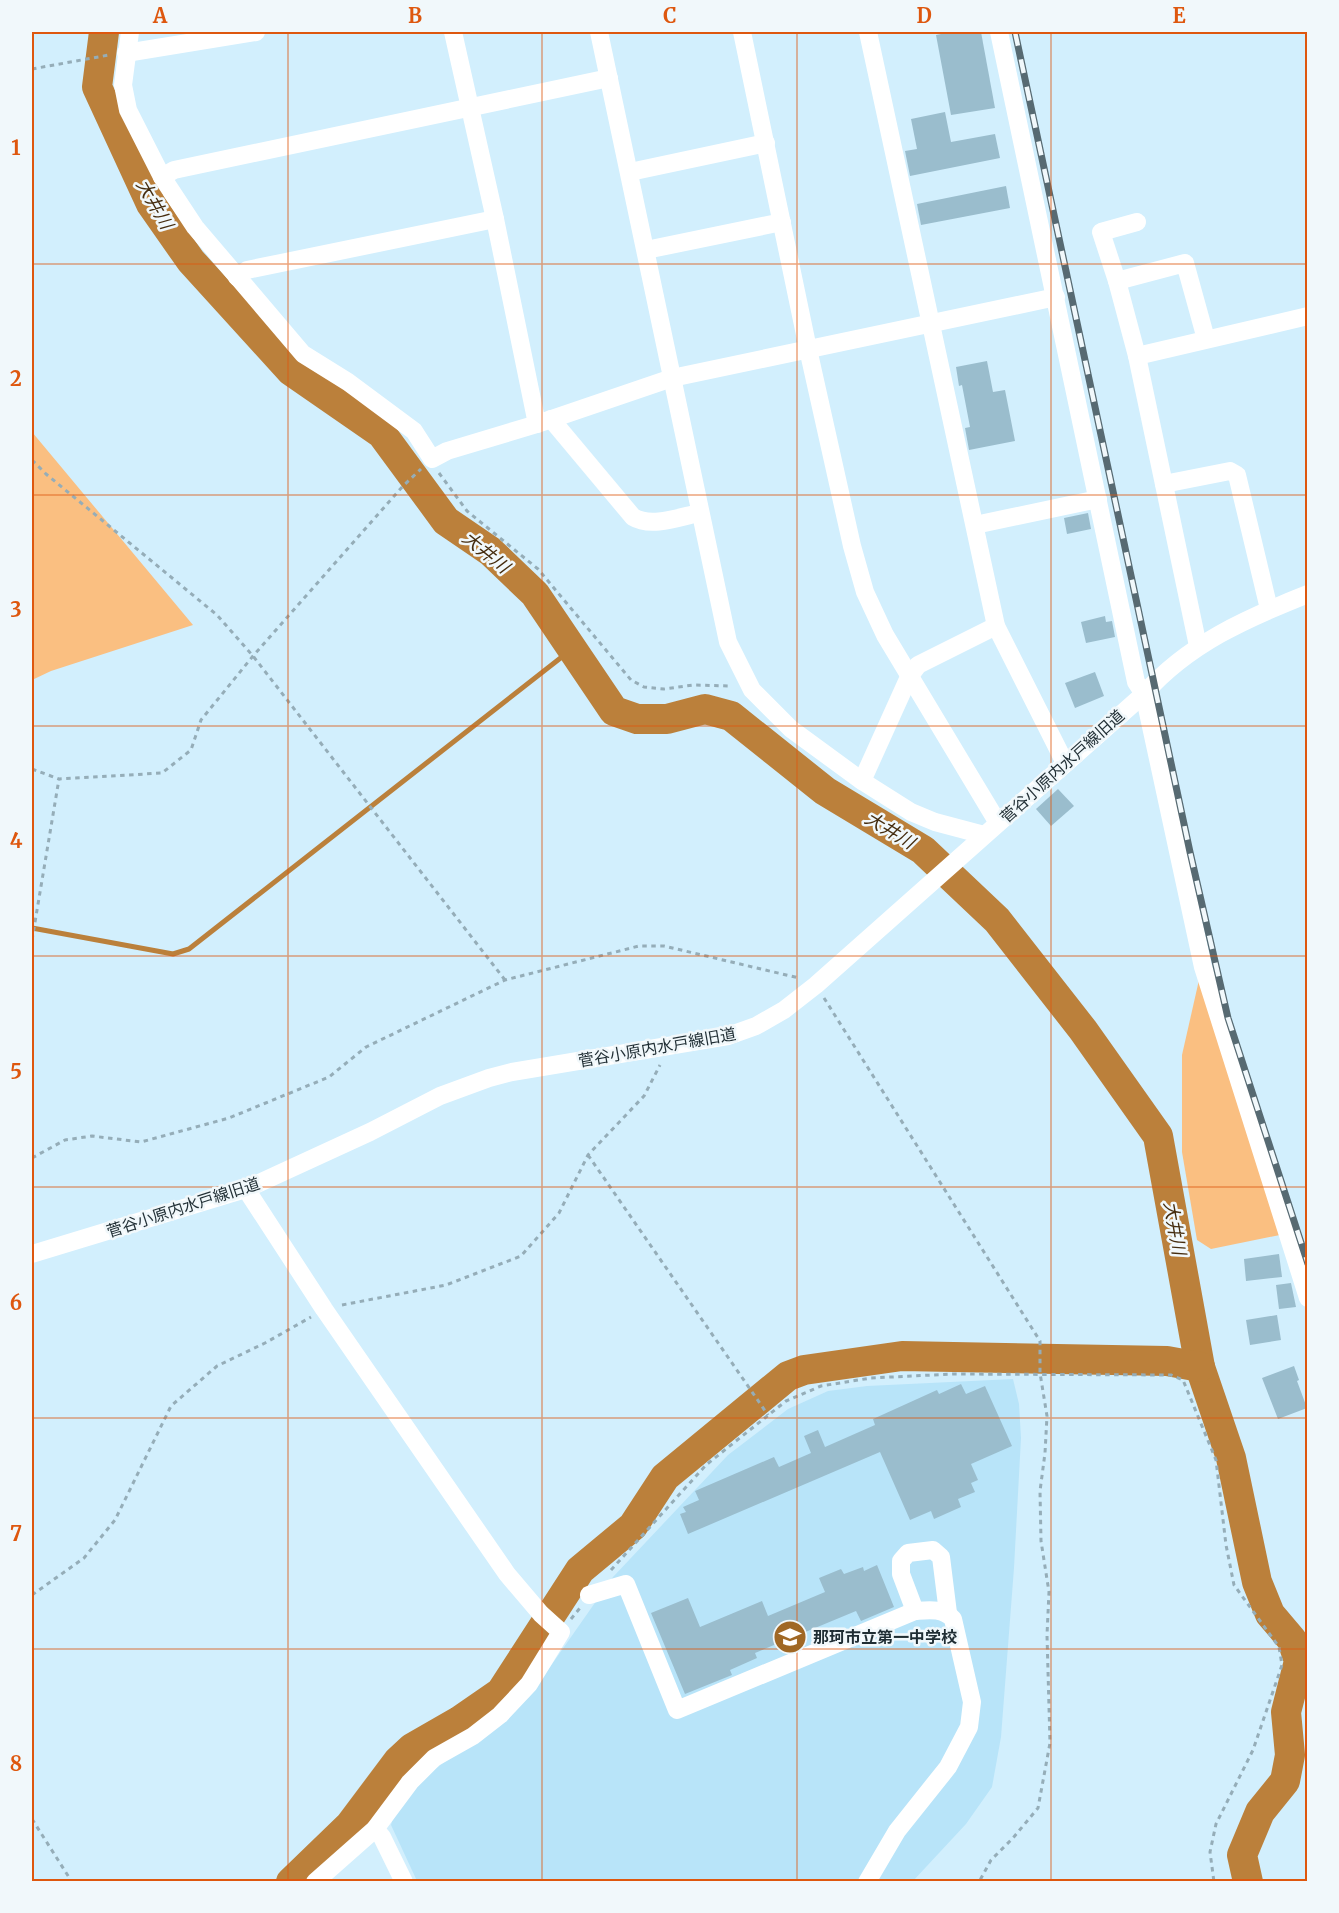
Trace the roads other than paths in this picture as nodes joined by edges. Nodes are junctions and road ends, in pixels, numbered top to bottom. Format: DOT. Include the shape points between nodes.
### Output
graph roads {
  1 [pos="130,32"];
  2 [pos="256,32"];
  3 [pos="453,32"];
  4 [pos="599,32"];
  5 [pos="742,32"];
  6 [pos="868,32"];
  7 [pos="999,32"];
  8 [pos="122,53"];
  9 [pos="609,78"];
  10 [pos="470,109"];
  11 [pos="766,143"];
  12 [pos="630,172"];
  13 [pos="162,177"];
  14 [pos="495,219"];
  15 [pos="782,222"];
  16 [pos="1137,222"];
  17 [pos="646,250"];
  18 [pos="237,277"];
  19 [pos="1117,281"];
  20 [pos="1056,297"];
  21 [pos="1308,316"];
  22 [pos="931,323"];
  23 [pos="1206,339"];
  24 [pos="808,349"];
  25 [pos="1137,356"];
  26 [pos="672,378"];
  27 [pos="544,422"];
  28 [pos="1164,484"];
  29 [pos="1098,499"];
  30 [pos="699,513"];
  31 [pos="975,525"];
  32 [pos="1308,594"];
  33 [pos="1269,609"];
  34 [pos="996,626"];
  35 [pos="1198,646"];
  36 [pos="909,677"];
  37 [pos="1144,694"];
  38 [pos="1065,763"];
  39 [pos="862,781"];
  40 [pos="998,823"];
  41 [pos="984,836"];
  42 [pos="246,1189"];
  43 [pos="32,1254"];
  44 [pos="1308,1298"];
  45 [pos="589,1595"];
  46 [pos="915,1611"];
  47 [pos="948,1613"];
  48 [pos="375,1829"];
  49 [pos="315,1881"];
  50 [pos="404,1881"];
  51 [pos="867,1881"];
  1 -- 8 [label="street"];
  2 -- 8 [label="street"];
  3 -- 10 [label="street"];
  4 -- 9 [label="street"];
  5 -- 11 [label="street"];
  6 -- 22 [label="street"];
  7 -- 20 [label="street"];
  8 -- 13 [label="street" via="128,110"];
  9 -- 10 [label="street"];
  9 -- 12 [label="street"];
  10 -- 13 [label="street" via="174,170"];
  10 -- 14 [label="street"];
  11 -- 12 [label="street"];
  11 -- 15 [label="street"];
  12 -- 17 [label="street"];
  13 -- 18 [label="street" via="195,227"];
  14 -- 18 [label="street" via="248,270"];
  14 -- 27 [label="street"];
  15 -- 17 [label="street"];
  15 -- 24 [label="street"];
  16 -- 19 [label="street" via="1101,232"];
  17 -- 26 [label="street"];
  18 -- 27 [label="street" via="303,354 414,431 428,463 447,451"];
  19 -- 23 [label="street" via="1185,262"];
  19 -- 25 [label="street"];
  20 -- 22 [label="street"];
  20 -- 29 [label="street"];
  21 -- 23 [label="street"];
  22 -- 24 [label="street"];
  22 -- 31 [label="street"];
  23 -- 25 [label="street"];
  24 -- 26 [label="street"];
  24 -- 36 [label="street" via="865,592"];
  25 -- 28 [label="street"];
  26 -- 27 [label="street"];
  26 -- 30 [label="street"];
  27 -- 30 [label="street" via="639,521"];
  28 -- 33 [label="street" via="1230,471 1237,475"];
  28 -- 35 [label="street"];
  29 -- 31 [label="street"];
  29 -- 37 [label="street" via="1136,682"];
  30 -- 39 [label="street" via="728,642 752,690 791,729"];
  31 -- 34 [label="street"];
  32 -- 33 [label="street, 菅谷小原内水戸線旧道"];
  33 -- 35 [label="street, 菅谷小原内水戸線旧道"];
  34 -- 36 [label="street" via="918,665"];
  34 -- 38 [label="street"];
  35 -- 37 [label="street, 菅谷小原内水戸線旧道"];
  36 -- 39 [label="street"];
  36 -- 40 [label="street"];
  37 -- 38 [label="street, 菅谷小原内水戸線旧道"];
  37 -- 44 [label="street" via="1203,967"];
  38 -- 40 [label="street, 菅谷小原内水戸線旧道"];
  39 -- 41 [label="street" via="911,812"];
  40 -- 41 [label="street, 菅谷小原内水戸線旧道"];
  41 -- 42 [label="street, 菅谷小原内水戸線旧道" via="816,985 756,1026 728,1036 512,1072 464,1087"];
  42 -- 43 [label="street, 菅谷小原内水戸線旧道"];
  42 -- 48 [label="street" via="507,1574 558,1630 529,1684 500,1715 434,1758 410,1782"];
  45 -- 46 [label="street" via="626,1584 677,1710"];
  46 -- 47 [label="street"];
  46 -- 47 [label="street" via="901,1574 901,1561 908,1553 933,1550 941,1557"];
  47 -- 51 [label="street" via="953,1619 972,1702 969,1726 948,1767 897,1831"];
  48 -- 49 [label="street"];
  48 -- 50 [label="street"];
}
